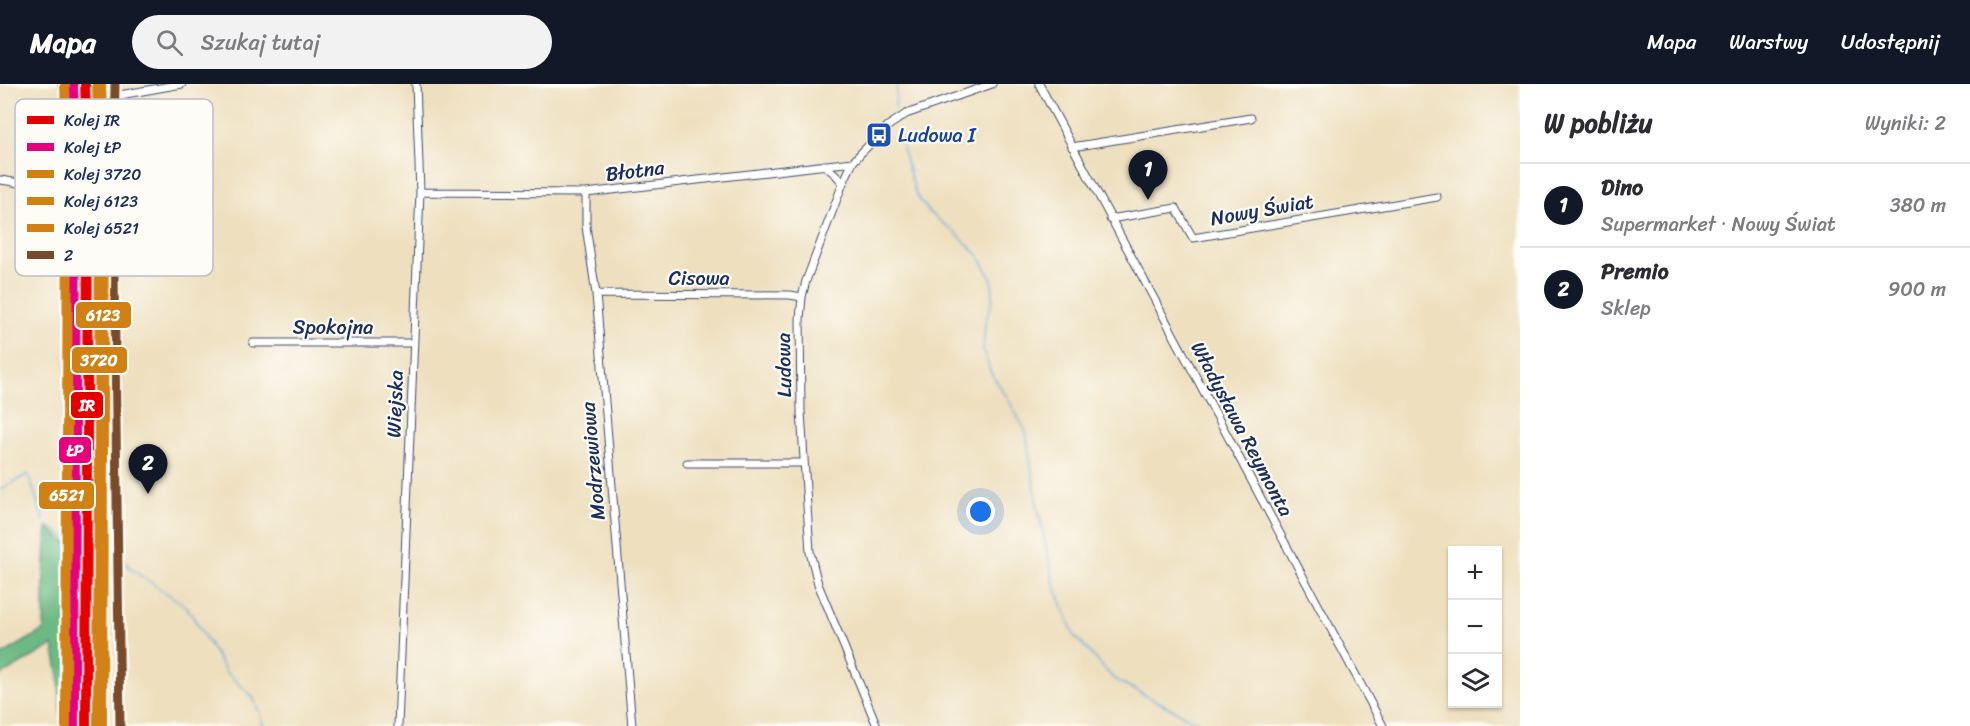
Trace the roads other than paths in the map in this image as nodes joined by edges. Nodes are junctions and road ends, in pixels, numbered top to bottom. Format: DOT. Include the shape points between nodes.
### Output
graph roads {
  1 [pos="62,84"];
  2 [pos="115,84"];
  3 [pos="182,84"];
  4 [pos="416,84"];
  5 [pos="992,84"];
  6 [pos="1039,84"];
  7 [pos="114,96"];
  8 [pos="63,99"];
  9 [pos="114,99"];
  10 [pos="1251,118"];
  11 [pos="1072,147"];
  12 [pos="854,162"];
  13 [pos="824,165"];
  14 [pos="0,180"];
  15 [pos="15,181"];
  16 [pos="843,183"];
  17 [pos="420,192"];
  18 [pos="586,193"];
  19 [pos="1437,197"];
  20 [pos="1110,219"];
  21 [pos="114,276"];
  22 [pos="596,294"];
  23 [pos="802,297"];
  24 [pos="253,343"];
  25 [pos="413,344"];
  26 [pos="687,463"];
  27 [pos="804,463"];
  28 [pos="120,726"];
  29 [pos="398,726"];
  30 [pos="632,726"];
  31 [pos="877,726"];
  32 [pos="1383,726"];
  1 -- 8 [label="street"];
  2 -- 7 [label="main road"];
  3 -- 7 [label="street"];
  4 -- 17 [label="street, Wiejska"];
  5 -- 12 [label="street, Ludowa" via="898,119"];
  6 -- 11 [label="street, Władysława Reymonta"];
  7 -- 9 [label="main road"];
  10 -- 11 [label="street"];
  11 -- 20 [label="street, Władysława Reymonta"];
  12 -- 13 [label="street, Błotna"];
  12 -- 16 [label="street, Ludowa"];
  13 -- 16 [label="street"];
  13 -- 18 [label="street, Błotna"];
  14 -- 15 [label="street"];
  16 -- 23 [label="street, Ludowa"];
  17 -- 18 [label="street, Błotna"];
  17 -- 25 [label="street, Wiejska"];
  18 -- 22 [label="street, Modrzewiowa" via="586,226"];
  19 -- 20 [label="street, Nowy Świat" via="1193,238 1176,208"];
  20 -- 32 [label="street, Władysława Reymonta"];
  21 -- 28 [label="main road"];
  22 -- 23 [label="street, Cisowa"];
  22 -- 30 [label="street, Modrzewiowa"];
  23 -- 27 [label="street, Ludowa"];
  24 -- 25 [label="street, Spokojna"];
  25 -- 29 [label="street, Wiejska"];
  26 -- 27 [label="street"];
  27 -- 31 [label="street, Ludowa" via="813,568"];
}
